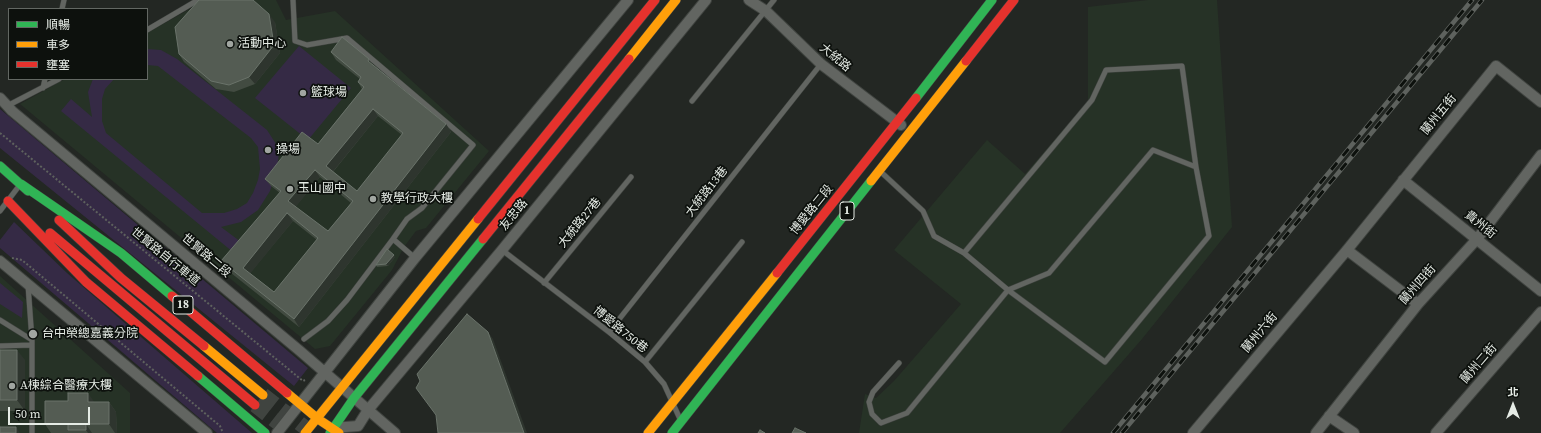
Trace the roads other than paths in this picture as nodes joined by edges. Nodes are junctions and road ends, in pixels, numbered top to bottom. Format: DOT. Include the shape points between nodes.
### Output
graph roads {
  1 [pos="198,0"];
  2 [pos="293,0"];
  3 [pos="628,0"];
  4 [pos="655,0"];
  5 [pos="676,0"];
  6 [pos="706,0"];
  7 [pos="749,0"];
  8 [pos="774,0"];
  9 [pos="992,0"];
  10 [pos="1014,0"];
  11 [pos="766,11"];
  12 [pos="148,29"];
  13 [pos="821,64"];
  14 [pos="45,80"];
  15 [pos="57,80"];
  16 [pos="43,88"];
  17 [pos="692,101"];
  18 [pos="4,102"];
  19 [pos="1541,102"];
  20 [pos="897,121"];
  21 [pos="908,132"];
  22 [pos="1541,155"];
  23 [pos="874,165"];
  24 [pos="0,166"];
  25 [pos="1196,167"];
  26 [pos="631,177"];
  27 [pos="1402,180"];
  28 [pos="21,184"];
  29 [pos="0,194"];
  30 [pos="8,201"];
  31 [pos="0,211"];
  32 [pos="393,239"];
  33 [pos="1477,239"];
  34 [pos="742,242"];
  35 [pos="502,250"];
  36 [pos="1347,250"];
  37 [pos="964,253"];
  38 [pos="415,258"];
  39 [pos="0,261"];
  40 [pos="28,283"];
  41 [pos="544,283"];
  42 [pos="1008,290"];
  43 [pos="1541,291"];
  44 [pos="1418,304"];
  45 [pos="1541,312"];
  46 [pos="0,320"];
  47 [pos="609,332"];
  48 [pos="304,339"];
  49 [pos="32,343"];
  50 [pos="0,346"];
  51 [pos="645,362"];
  52 [pos="899,363"];
  53 [pos="323,370"];
  54 [pos="342,387"];
  55 [pos="263,395"];
  56 [pos="354,398"];
  57 [pos="300,403"];
  58 [pos="673,403"];
  59 [pos="255,404"];
  60 [pos="368,410"];
  61 [pos="1329,416"];
  62 [pos="318,419"];
  63 [pos="681,422"];
  64 [pos="334,431"];
  65 [pos="1196,432"];
  66 [pos="32,433"];
  67 [pos="207,433"];
  68 [pos="265,433"];
  69 [pos="276,433"];
  70 [pos="305,433"];
  71 [pos="395,433"];
  72 [pos="648,433"];
  73 [pos="672,433"];
  74 [pos="1316,433"];
  75 [pos="1354,433"];
  76 [pos="1436,433"];
  1 -- 12 [label="lane"];
  2 -- 32 [label="lane" via="295,41 307,45 347,38 473,145 422,208 407,219"];
  3 -- 38 [label="street"];
  4 -- 54 [label="main road"];
  5 -- 56 [label="main road, 友忠路"];
  6 -- 35 [label="street, 友忠路"];
  7 -- 11 [label="street, 大統路"];
  8 -- 11 [label="lane"];
  9 -- 20 [label="main road, 博愛路二段 / 1"];
  10 -- 21 [label="main road, 博愛路二段 / 1"];
  11 -- 13 [label="street, 大統路"];
  11 -- 17 [label="lane"];
  13 -- 20 [label="street, 大統路"];
  13 -- 47 [label="lane, 大統路13巷"];
  14 -- 16 [label="lane"];
  15 -- 16 [label="lane"];
  16 -- 18 [label="lane"];
  18 -- 53 [label="street, 世賢路二段"];
  19 -- 27 [label="street, 蘭州五街" via="1496,66"];
  20 -- 21 [label="street, 大統路"];
  20 -- 23 [label="main road, 博愛路二段 / 1"];
  21 -- 23 [label="main road, 博愛路二段 / 1"];
  22 -- 33 [label="street, 蘭州四街"];
  23 -- 37 [label="lane" via="923,211 934,236"];
  23 -- 58 [label="main road, 博愛路二段 / 1"];
  23 -- 63 [label="main road, 博愛路二段 / 1"];
  24 -- 28 [label="main road, 18"];
  25 -- 37 [label="lane" via="1182,66 1106,70 1092,100"];
  25 -- 42 [label="lane" via="1153,150 1049,273"];
  25 -- 42 [label="lane" via="1209,236 1105,362"];
  26 -- 41 [label="lane, 大統路27巷"];
  27 -- 33 [label="street, 貴州街"];
  27 -- 36 [label="street, 蘭州五街"];
  28 -- 30 [label="lane"];
  28 -- 55 [label="main road, 18" via="121,278"];
  28 -- 57 [label="main road, 18" via="121,253"];
  29 -- 30 [label="main road, 18"];
  30 -- 31 [label="lane"];
  30 -- 59 [label="main road, 18" via="49,231"];
  30 -- 68 [label="main road, 18" via="86,282"];
  32 -- 38 [label="lane"];
  32 -- 48 [label="lane" via="347,300 328,321"];
  33 -- 43 [label="street, 貴州街"];
  33 -- 44 [label="street, 蘭州四街"];
  34 -- 51 [label="lane"];
  35 -- 41 [label="lane, 博愛路750巷"];
  35 -- 60 [label="street, 友忠路"];
  36 -- 44 [label="street"];
  36 -- 65 [label="street, 蘭州六街"];
  37 -- 42 [label="lane"];
  38 -- 53 [label="street"];
  39 -- 40 [label="street"];
  40 -- 49 [label="lane"];
  40 -- 67 [label="street"];
  41 -- 47 [label="lane, 博愛路750巷"];
  42 -- 52 [label="lane" via="907,413 881,423 872,414 868,402 873,392"];
  44 -- 61 [label="street, 蘭州四街"];
  45 -- 76 [label="street, 蘭州二街"];
  46 -- 49 [label="lane"];
  47 -- 51 [label="lane, 博愛路750巷"];
  49 -- 50 [label="lane"];
  49 -- 66 [label="lane"];
  51 -- 58 [label="lane, 博愛路750巷" via="664,384"];
  53 -- 54 [label="street, 世賢路二段"];
  53 -- 57 [label="street"];
  54 -- 56 [label="street, 世賢路二段"];
  54 -- 62 [label="main road"];
  56 -- 60 [label="street, 世賢路二段"];
  56 -- 64 [label="main road, 友忠路"];
  57 -- 62 [label="main road, 18"];
  57 -- 69 [label="street"];
  58 -- 63 [label="lane, 博愛路750巷"];
  58 -- 72 [label="main road, 博愛路二段 / 1"];
  60 -- 64 [label="street, 友忠路" via="358,426"];
  60 -- 71 [label="street, 世賢路二段"];
  61 -- 74 [label="street, 蘭州四街"];
  61 -- 75 [label="street"];
  62 -- 64 [label="main road, 18"];
  62 -- 70 [label="main road"];
  63 -- 73 [label="main road, 博愛路二段 / 1"];
}
